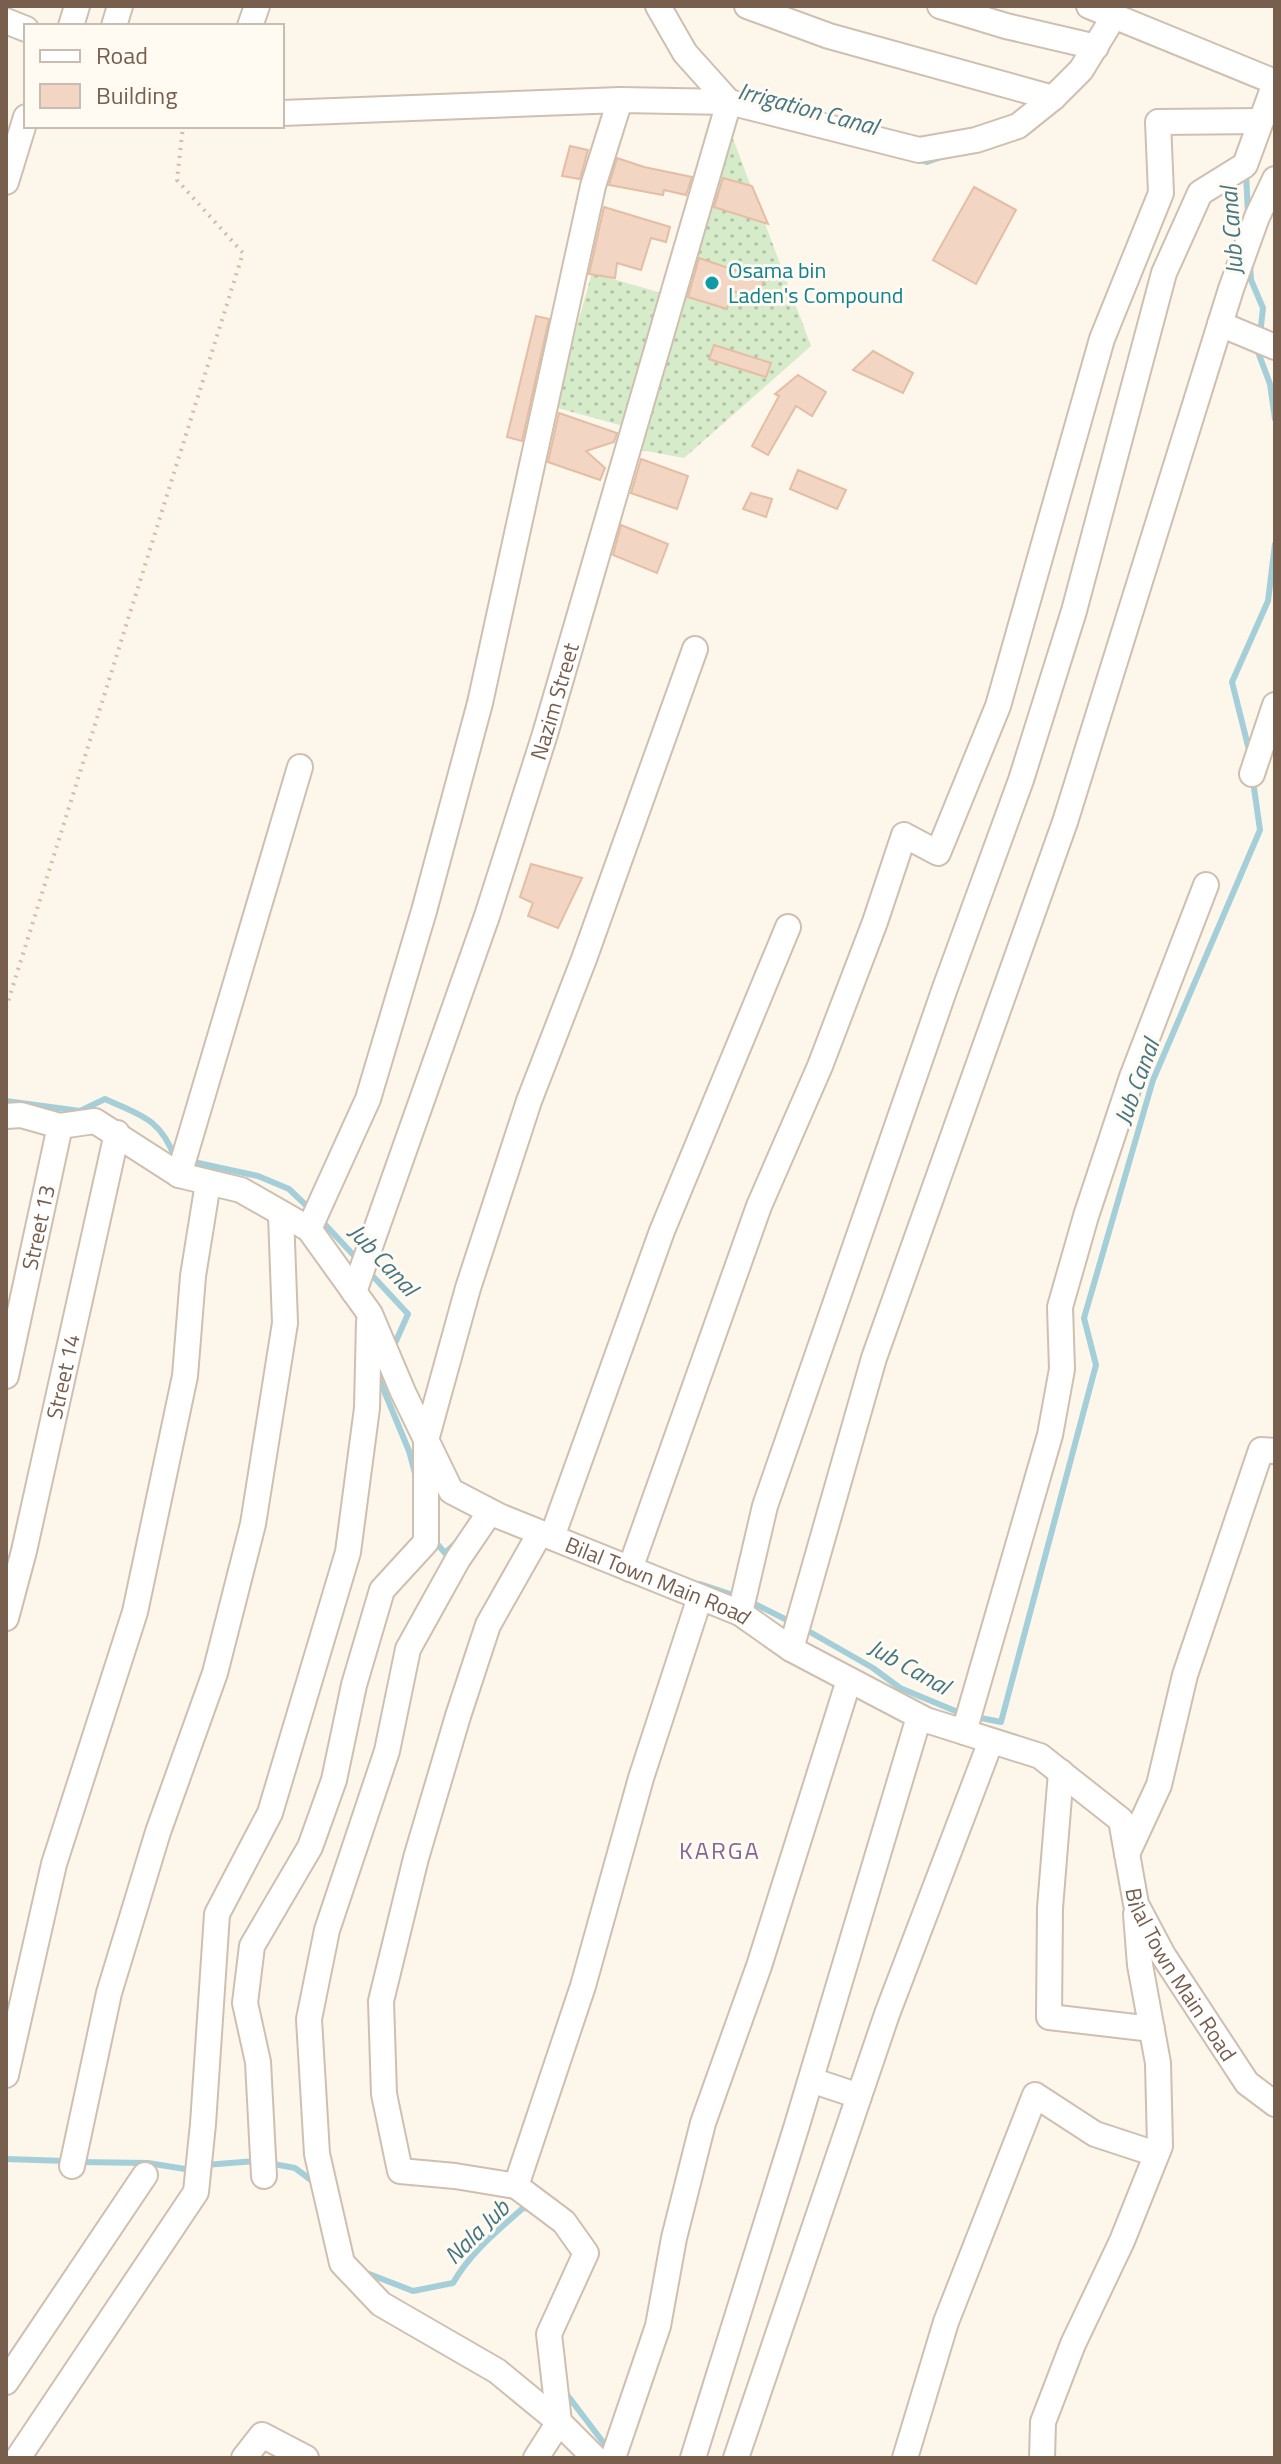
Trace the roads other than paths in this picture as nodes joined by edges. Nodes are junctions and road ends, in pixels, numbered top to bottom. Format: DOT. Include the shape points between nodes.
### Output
graph roads {
  1 [pos="658,6"];
  2 [pos="747,6"];
  3 [pos="940,6"];
  4 [pos="1103,8"];
  5 [pos="1096,47"];
  6 [pos="1275,82"];
  7 [pos="1053,98"];
  8 [pos="620,100"];
  9 [pos="729,102"];
  10 [pos="284,113"];
  11 [pos="1261,121"];
  12 [pos="24,124"];
  13 [pos="1275,179"];
  14 [pos="6,182"];
  15 [pos="1220,324"];
  16 [pos="1275,347"];
  17 [pos="695,649"];
  18 [pos="1275,705"];
  19 [pos="300,767"];
  20 [pos="1252,774"];
  21 [pos="1206,885"];
  22 [pos="788,927"];
  23 [pos="6,1116"];
  24 [pos="60,1126"];
  25 [pos="117,1133"];
  26 [pos="179,1175"];
  27 [pos="208,1183"];
  28 [pos="281,1215"];
  29 [pos="309,1229"];
  30 [pos="354,1292"];
  31 [pos="370,1314"];
  32 [pos="6,1376"];
  33 [pos="426,1440"];
  34 [pos="1275,1451"];
  35 [pos="490,1512"];
  36 [pos="546,1535"];
  37 [pos="630,1569"];
  38 [pos="700,1597"];
  39 [pos="740,1613"];
  40 [pos="6,1618"];
  41 [pos="791,1649"];
  42 [pos="849,1680"];
  43 [pos="919,1717"];
  44 [pos="964,1732"];
  45 [pos="991,1741"];
  46 [pos="1061,1772"];
  47 [pos="1127,1854"];
  48 [pos="1136,1904"];
  49 [pos="1152,2029"];
  50 [pos="6,2075"];
  51 [pos="811,2080"];
  52 [pos="859,2096"];
  53 [pos="1275,2104"];
  54 [pos="1156,2154"];
  55 [pos="72,2166"];
  56 [pos="145,2175"];
  57 [pos="264,2176"];
  58 [pos="516,2186"];
  59 [pos="6,2382"];
  60 [pos="559,2422"];
  61 [pos="18,2458"];
  62 [pos="244,2458"];
  63 [pos="306,2458"];
  64 [pos="536,2458"];
  65 [pos="595,2458"];
  66 [pos="613,2458"];
  67 [pos="693,2458"];
  68 [pos="736,2458"];
  69 [pos="905,2458"];
  70 [pos="1042,2458"];
  1 -- 9 [label="street" via="685,53"];
  2 -- 7 [label="street" via="829,36"];
  3 -- 5 [label="street"];
  4 -- 5 [label="street" via="1108,26"];
  4 -- 6 [label="street"];
  5 -- 7 [label="street"];
  6 -- 11 [label="street"];
  7 -- 9 [label="street" via="1018,126 919,150"];
  8 -- 9 [label="street"];
  8 -- 10 [label="street"];
  8 -- 29 [label="street" via="593,186 480,703 424,911 368,1099"];
  9 -- 30 [label="street, Nazim Street" via="502,871"];
  11 -- 37 [label="street" via="1158,122 1161,193 1102,339 998,706 938,853 904,835 820,1066 748,1235"];
  11 -- 39 [label="street" via="1245,165 1200,193 1164,273 1074,611 1021,780 765,1506"];
  12 -- 14 [label="street"];
  13 -- 15 [label="street"];
  15 -- 16 [label="street"];
  15 -- 41 [label="street" via="1065,822 874,1358"];
  17 -- 33 [label="street" via="529,1101 468,1288"];
  18 -- 20 [label="street"];
  19 -- 26 [label="street"];
  21 -- 44 [label="street" via="1132,1077 1060,1307 1062,1369 1050,1435"];
  22 -- 36 [label="street" via="662,1231"];
  23 -- 24 [label="street, Bilal Town Main Road"];
  24 -- 25 [label="street, Bilal Town Main Road" via="95,1121"];
  24 -- 32 [label="street, Street 13"];
  25 -- 26 [label="street, Bilal Town Main Road"];
  25 -- 40 [label="street, Street 14"];
  26 -- 27 [label="street, Bilal Town Main Road"];
  27 -- 28 [label="street, Bilal Town Main Road" via="241,1190"];
  27 -- 50 [label="street" via="185,1376 135,1612 54,1864"];
  28 -- 29 [label="street, Bilal Town Main Road"];
  28 -- 55 [label="street" via="285,1323 253,1524 215,1673 158,1832 109,1993"];
  29 -- 30 [label="street, Bilal Town Main Road"];
  30 -- 31 [label="street, Bilal Town Main Road"];
  31 -- 33 [label="street, Bilal Town Main Road"];
  31 -- 61 [label="street" via="367,1408 348,1552 270,1813 217,1914 196,2192"];
  33 -- 35 [label="street, Bilal Town Main Road" via="451,1491"];
  33 -- 57 [label="street" via="426,1542 382,1590 334,1780 310,1847 252,1946 245,2003 258,2062"];
  34 -- 47 [label="street" via="1261,1450 1185,1675 1159,1785"];
  35 -- 36 [label="street, Bilal Town Main Road"];
  35 -- 60 [label="street" via="408,1649 387,1751 327,1930 309,2019 317,2154 342,2263 381,2304 497,2371"];
  36 -- 37 [label="street, Bilal Town Main Road"];
  36 -- 58 [label="street" via="488,1625 416,1858 381,2001 384,2094 400,2171"];
  37 -- 38 [label="street, Bilal Town Main Road"];
  38 -- 39 [label="street, Bilal Town Main Road"];
  38 -- 58 [label="street" via="641,1778 583,1986"];
  39 -- 41 [label="street, Bilal Town Main Road"];
  41 -- 42 [label="street, Bilal Town Main Road"];
  42 -- 43 [label="street, Bilal Town Main Road"];
  42 -- 66 [label="street" via="759,1966 703,2123 658,2326"];
  43 -- 44 [label="street, Bilal Town Main Road"];
  43 -- 51 [label="street"];
  44 -- 45 [label="street, Bilal Town Main Road"];
  45 -- 46 [label="street, Bilal Town Main Road" via="1040,1756"];
  45 -- 52 [label="street"];
  46 -- 47 [label="street, Bilal Town Main Road" via="1121,1820"];
  46 -- 49 [label="street" via="1050,1908 1049,2017"];
  47 -- 48 [label="street, Bilal Town Main Road"];
  48 -- 49 [label="street"];
  48 -- 53 [label="street, Bilal Town Main Road" via="1247,2083"];
  49 -- 54 [label="street" via="1158,2063"];
  51 -- 52 [label="street"];
  51 -- 67 [label="street"];
  52 -- 68 [label="street"];
  54 -- 69 [label="street" via="1095,2134 1035,2095 946,2322"];
  54 -- 70 [label="street" via="1043,2422"];
  56 -- 59 [label="street"];
  58 -- 60 [label="street" via="564,2222 586,2253 549,2334"];
  60 -- 64 [label="street"];
  60 -- 65 [label="street"];
  62 -- 63 [label="street" via="262,2435"];
}
